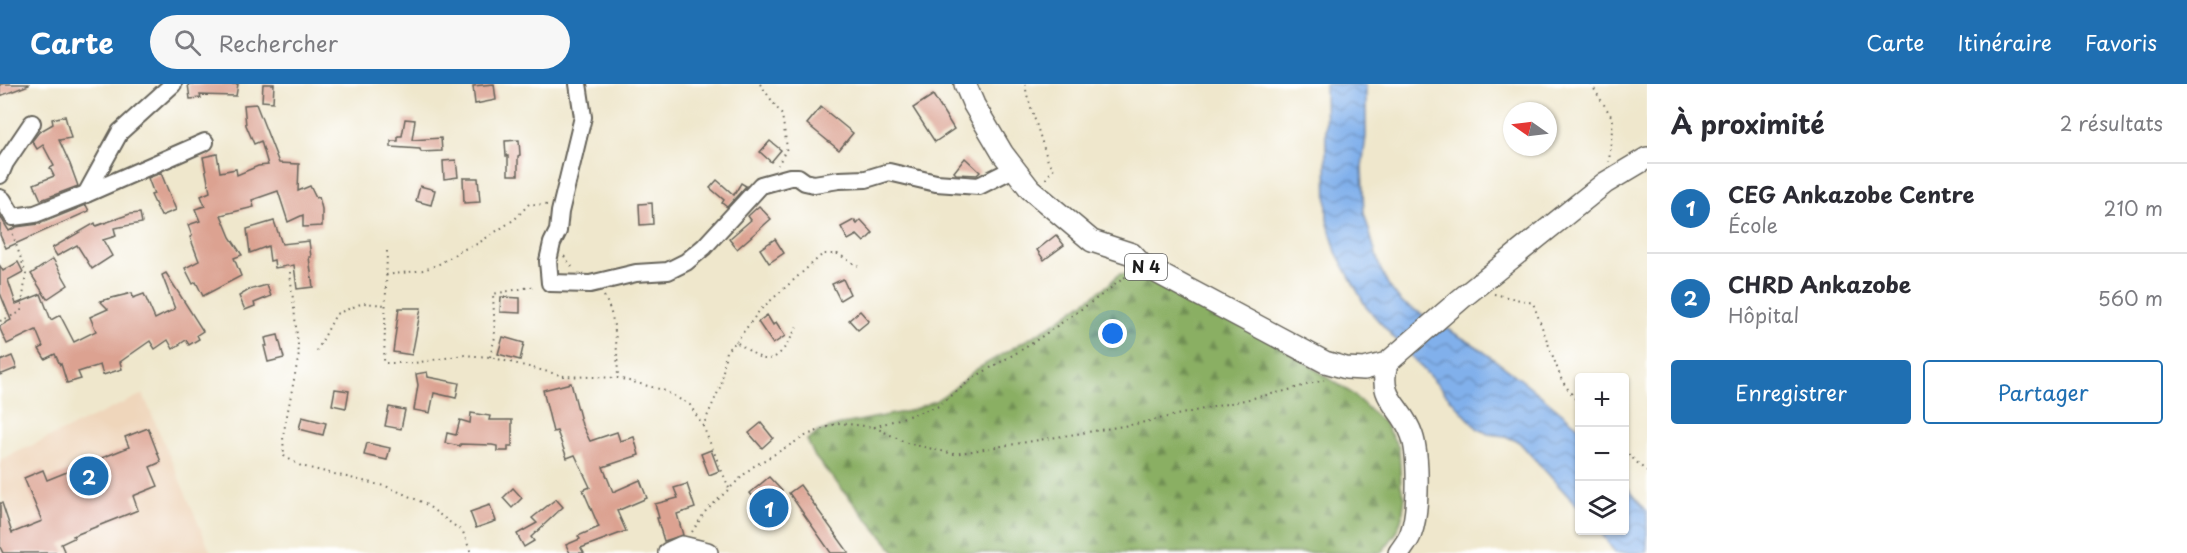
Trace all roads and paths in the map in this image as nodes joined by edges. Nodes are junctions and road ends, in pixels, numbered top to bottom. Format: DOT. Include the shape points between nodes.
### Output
graph roads {
  1 [pos="173,84"];
  2 [pos="578,84"];
  3 [pos="760,84"];
  4 [pos="965,84"];
  5 [pos="1025,84"];
  6 [pos="1591,84"];
  7 [pos="32,123"];
  8 [pos="205,142"];
  9 [pos="1647,158"];
  10 [pos="1016,168"];
  11 [pos="0,175"];
  12 [pos="1605,183"];
  13 [pos="761,185"];
  14 [pos="1030,189"];
  15 [pos="86,194"];
  16 [pos="0,198"];
  17 [pos="561,205"];
  18 [pos="13,217"];
  19 [pos="552,243"];
  20 [pos="387,251"];
  21 [pos="1141,264"];
  22 [pos="858,266"];
  23 [pos="291,272"];
  24 [pos="386,275"];
  25 [pos="550,283"];
  26 [pos="590,284"];
  27 [pos="1466,295"];
  28 [pos="386,305"];
  29 [pos="0,321"];
  30 [pos="797,326"];
  31 [pos="736,342"];
  32 [pos="317,351"];
  33 [pos="490,357"];
  34 [pos="1386,363"];
  35 [pos="618,378"];
  36 [pos="1330,378"];
  37 [pos="1575,398"];
  38 [pos="703,426"];
  39 [pos="874,427"];
  40 [pos="1629,455"];
  41 [pos="1647,472"];
  42 [pos="729,488"];
  43 [pos="676,550"];
  44 [pos="471,553"];
  45 [pos="707,553"];
  46 [pos="1399,553"];
  1 -- 15 [label="street" via="120,132"];
  2 -- 17 [label="street" via="583,117"];
  3 -- 13 [label="path" via="782,115 787,148 777,168"];
  4 -- 10 [label="main road, N 4" via="1003,154"];
  5 -- 14 [label="path" via="1048,161 1054,168 1049,177"];
  6 -- 12 [label="path" via="1613,119"];
  7 -- 11 [label="street"];
  8 -- 15 [label="street"];
  9 -- 12 [label="main road, N 4"];
  10 -- 13 [label="street" via="979,186 936,183 889,172 814,184 790,177"];
  10 -- 14 [label="main road, N 4"];
  12 -- 27 [label="main road, N 4"];
  13 -- 26 [label="street" via="686,262 668,271 636,273"];
  14 -- 21 [label="main road, N 4" via="1092,241 1132,254"];
  15 -- 18 [label="street" via="35,214"];
  16 -- 18 [label="street"];
  17 -- 19 [label="street" via="558,231"];
  17 -- 24 [label="path" via="528,204 515,219 439,264"];
  18 -- 29 [label="path" via="11,229 26,274 21,312"];
  19 -- 25 [label="street" via="548,261"];
  19 -- 26 [label="path"];
  20 -- 24 [label="path"];
  21 -- 34 [label="main road, N 4" via="1325,362 1364,369"];
  21 -- 39 [label="path" via="1028,346 973,378 939,406"];
  22 -- 31 [label="path" via="838,254 823,254 760,310"];
  23 -- 44 [label="path" via="299,354 283,436 284,456 302,466 388,487 424,503 463,532"];
  24 -- 28 [label="path"];
  25 -- 26 [label="street"];
  25 -- 33 [label="path" via="493,294 495,337"];
  26 -- 35 [label="path" via="606,298 616,344"];
  27 -- 34 [label="main road, N 4"];
  27 -- 37 [label="path" via="1499,295 1533,303 1562,381"];
  28 -- 32 [label="path" via="363,303 336,314"];
  28 -- 33 [label="path" via="384,363 415,363 463,355"];
  30 -- 31 [label="path" via="786,346 772,358 763,359"];
  31 -- 38 [label="path" via="726,351 721,385"];
  33 -- 35 [label="path" via="564,376"];
  34 -- 46 [label="main road" via="1382,380 1412,435 1418,489 1411,533"];
  35 -- 38 [label="path" via="663,390 690,405"];
  36 -- 39 [label="path" via="1136,424 954,454 906,443"];
  38 -- 42 [label="path"];
  39 -- 42 [label="path" via="838,423 825,427 751,468"];
  40 -- 41 [label="path"];
  42 -- 43 [label="path"];
  43 -- 45 [label="main road"];
}
